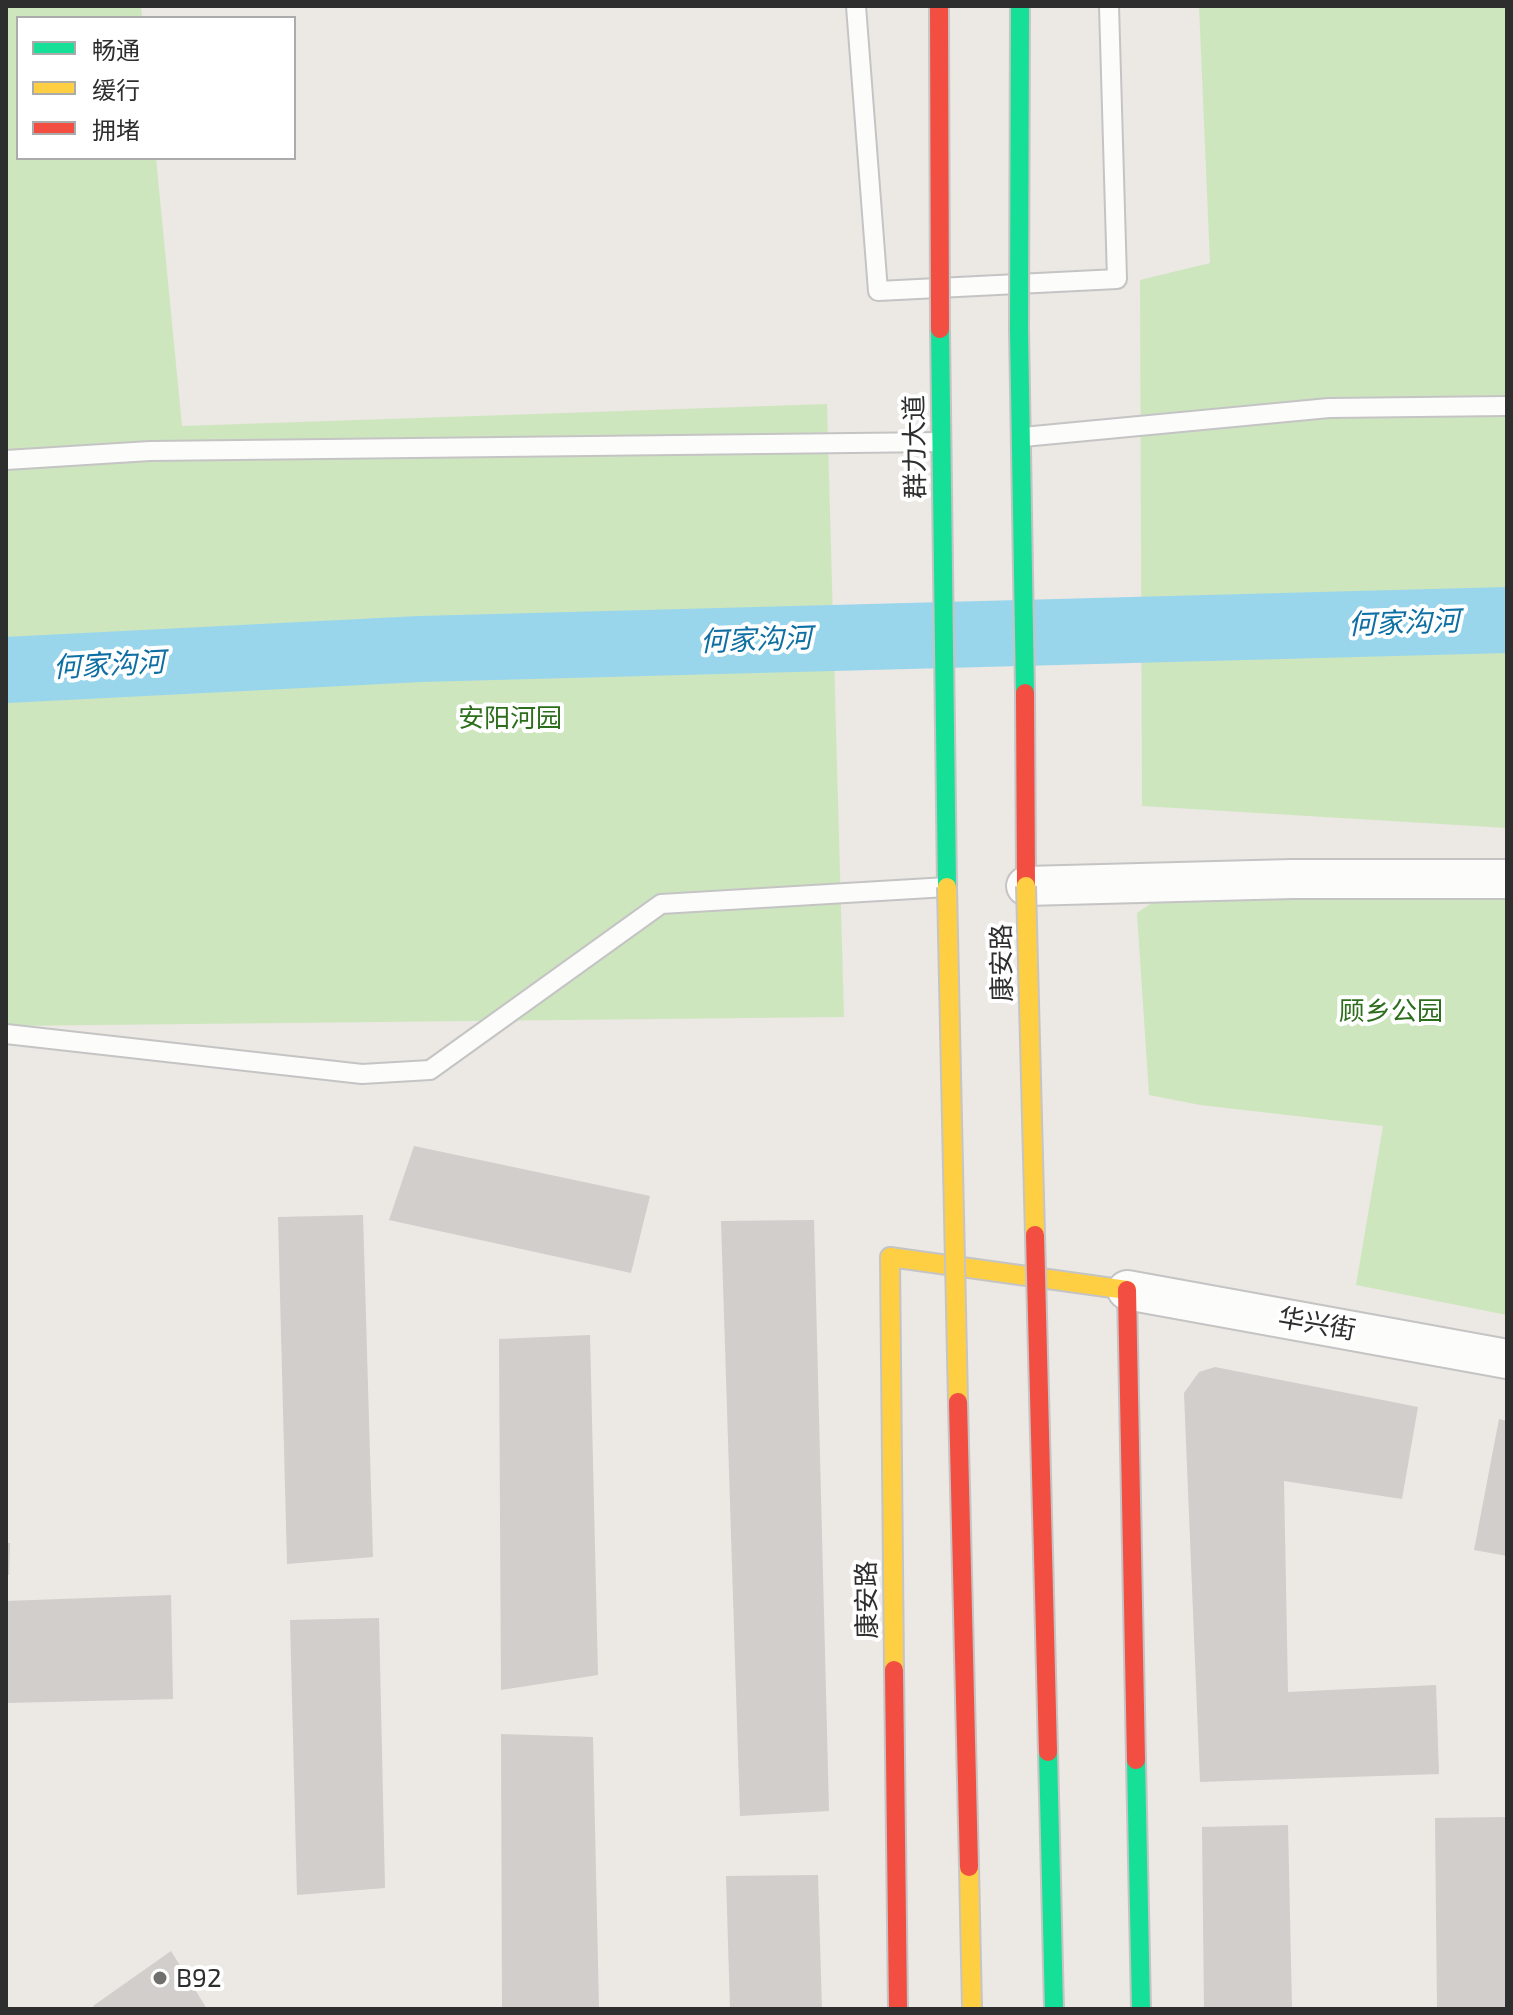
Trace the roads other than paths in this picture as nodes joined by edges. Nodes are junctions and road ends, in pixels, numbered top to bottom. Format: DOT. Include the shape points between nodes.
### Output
graph roads {
  1 [pos="856,6"];
  2 [pos="939,6"];
  3 [pos="1020,6"];
  4 [pos="1109,6"];
  5 [pos="1507,406"];
  6 [pos="1023,437"];
  7 [pos="940,442"];
  8 [pos="6,460"];
  9 [pos="1507,879"];
  10 [pos="1026,886"];
  11 [pos="947,887"];
  12 [pos="6,1034"];
  13 [pos="1127,1290"];
  14 [pos="1507,1359"];
  15 [pos="898,2009"];
  16 [pos="972,2009"];
  17 [pos="1054,2009"];
  18 [pos="1141,2009"];
  1 -- 4 [label="lane" via="878,291 1117,279"];
  2 -- 7 [label="main road, 群力大道, bridge"];
  3 -- 6 [label="main road, bridge"];
  5 -- 6 [label="lane" via="1329,408"];
  6 -- 10 [label="main road"];
  7 -- 8 [label="lane" via="150,451"];
  7 -- 11 [label="main road, 群力大道"];
  9 -- 10 [label="street"];
  10 -- 17 [label="main road, 康安路, bridge"];
  11 -- 12 [label="lane" via="661,904 430,1070 362,1074"];
  11 -- 16 [label="main road, 康安路, bridge"];
  13 -- 14 [label="street, 华兴街"];
  13 -- 15 [label="main road, 康安路" via="890,1257"];
  13 -- 18 [label="main road"];
}
